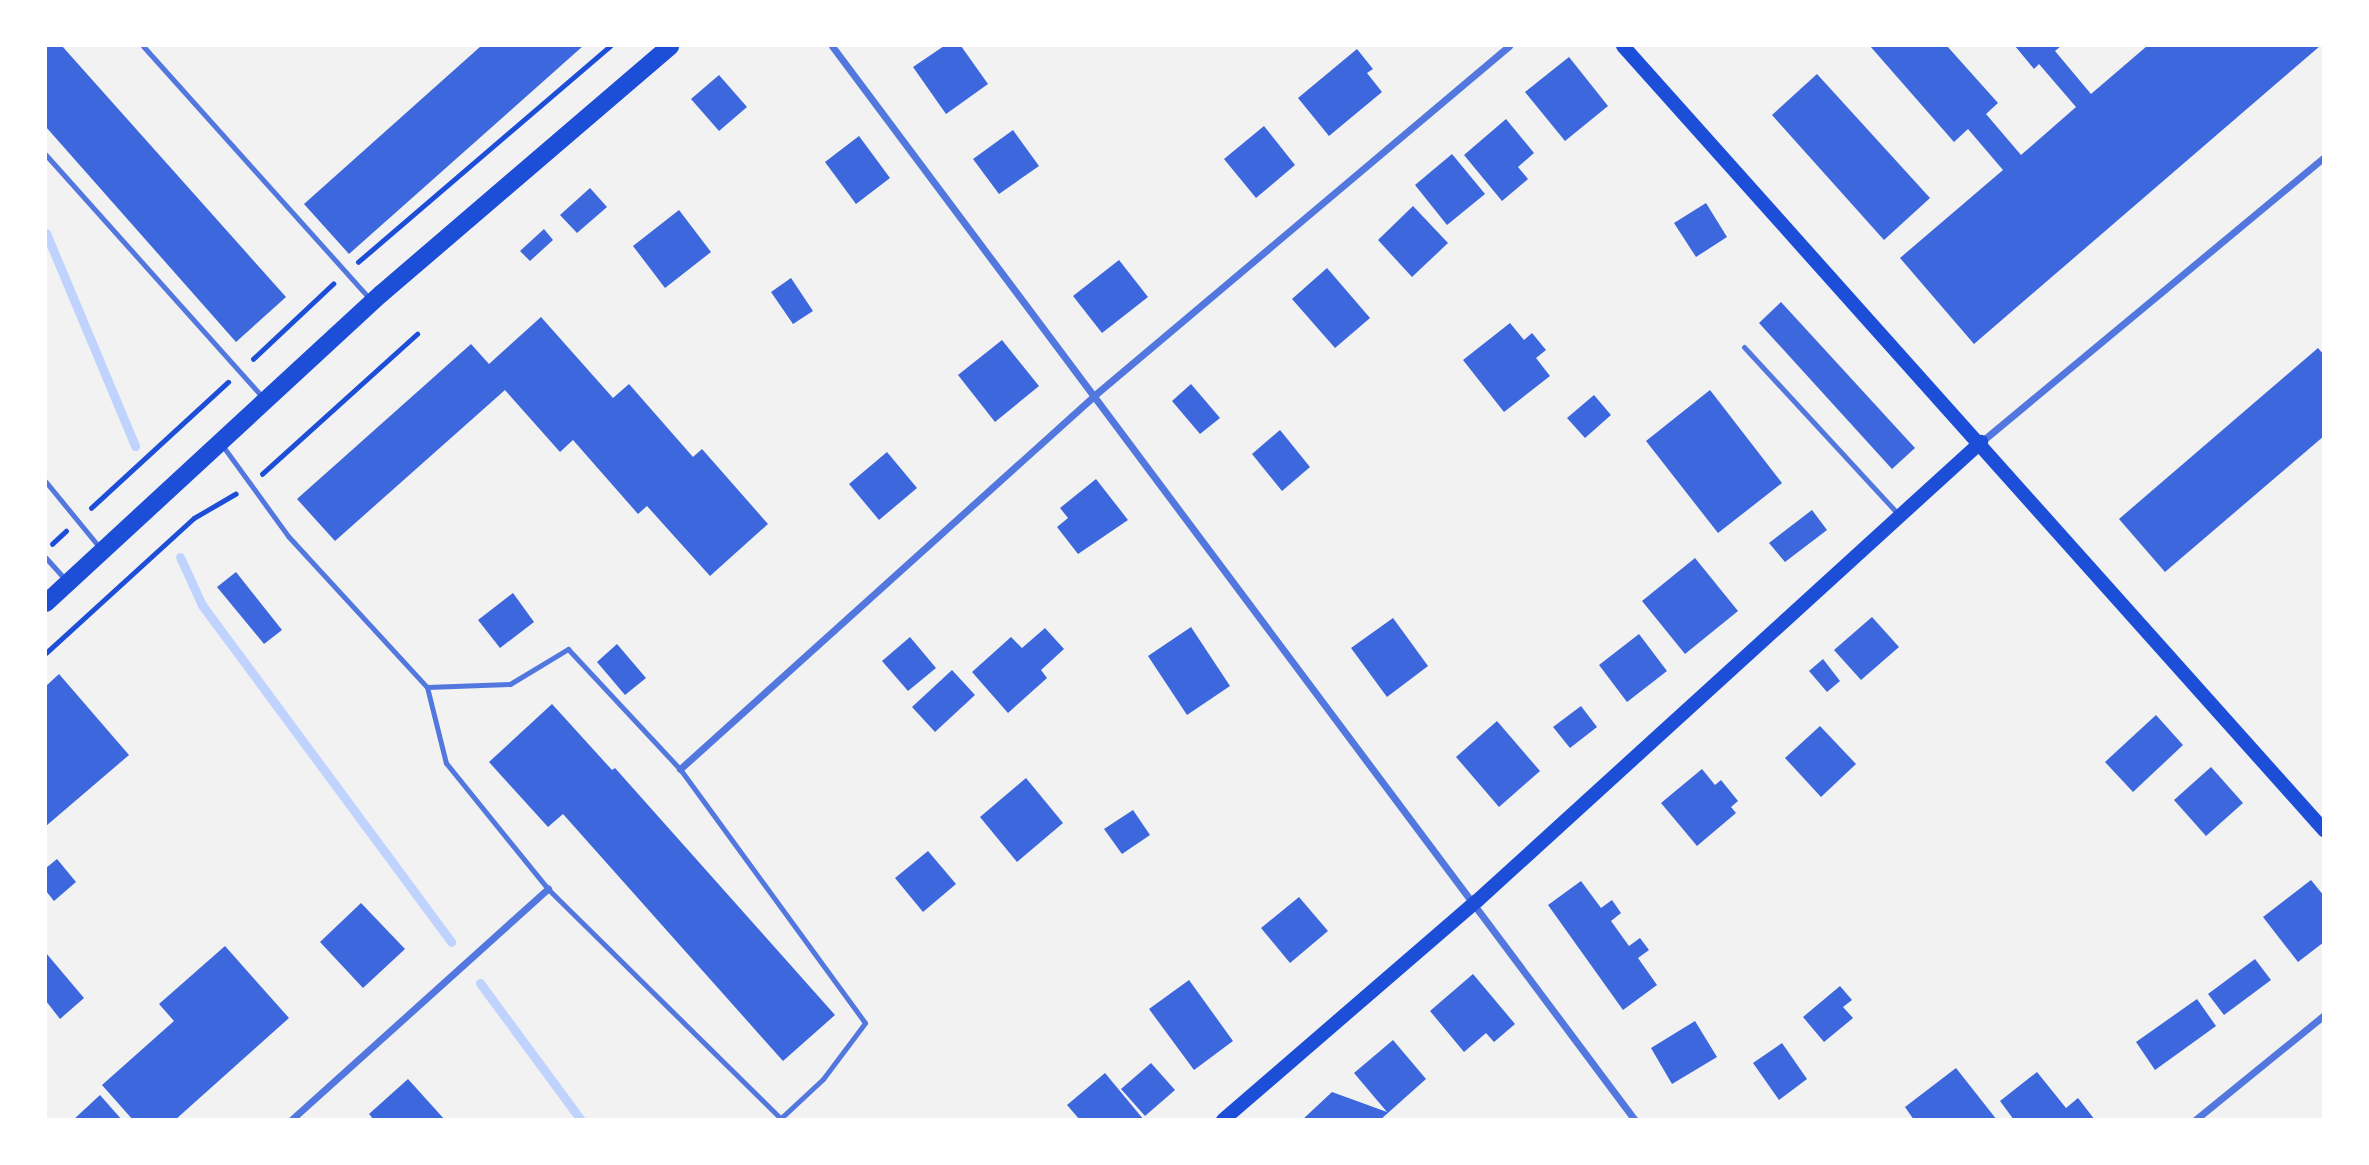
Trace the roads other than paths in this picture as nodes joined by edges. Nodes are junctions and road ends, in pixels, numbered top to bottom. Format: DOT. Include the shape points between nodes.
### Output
graph roads {
  1 [pos="143,46"];
  2 [pos="670,46"];
  3 [pos="831,46"];
  4 [pos="1510,46"];
  5 [pos="1623,46"];
  6 [pos="46,155"];
  7 [pos="2323,157"];
  8 [pos="372,302"];
  9 [pos="1744,347"];
  10 [pos="1096,394"];
  11 [pos="265,401"];
  12 [pos="220,442"];
  13 [pos="1981,442"];
  14 [pos="46,482"];
  15 [pos="1900,516"];
  16 [pos="102,551"];
  17 [pos="46,558"];
  18 [pos="68,583"];
  19 [pos="46,603"];
  20 [pos="427,687"];
  21 [pos="680,769"];
  22 [pos="2323,830"];
  23 [pos="548,889"];
  24 [pos="1476,901"];
  25 [pos="2323,1015"];
  26 [pos="291,1119"];
  27 [pos="781,1119"];
  28 [pos="1223,1119"];
  29 [pos="1635,1119"];
  30 [pos="2195,1119"];
  1 -- 8 [label="lane"];
  2 -- 8 [label="main road"];
  3 -- 10 [label="street"];
  4 -- 10 [label="street"];
  5 -- 13 [label="main road"];
  6 -- 11 [label="lane"];
  7 -- 13 [label="street"];
  8 -- 11 [label="main road"];
  9 -- 15 [label="lane"];
  10 -- 21 [label="street"];
  10 -- 24 [label="street"];
  11 -- 12 [label="main road"];
  12 -- 16 [label="main road"];
  12 -- 20 [label="lane" via="288,536"];
  13 -- 15 [label="main road"];
  13 -- 22 [label="main road"];
  14 -- 16 [label="lane"];
  15 -- 24 [label="main road"];
  16 -- 18 [label="main road"];
  17 -- 18 [label="lane"];
  18 -- 19 [label="main road"];
  20 -- 21 [label="lane" via="510,684 568,649"];
  20 -- 23 [label="lane" via="446,763"];
  21 -- 27 [label="lane" via="865,1023 823,1079"];
  23 -- 26 [label="street"];
  23 -- 27 [label="lane"];
  24 -- 28 [label="main road"];
  24 -- 29 [label="street"];
  25 -- 30 [label="street"];
}
